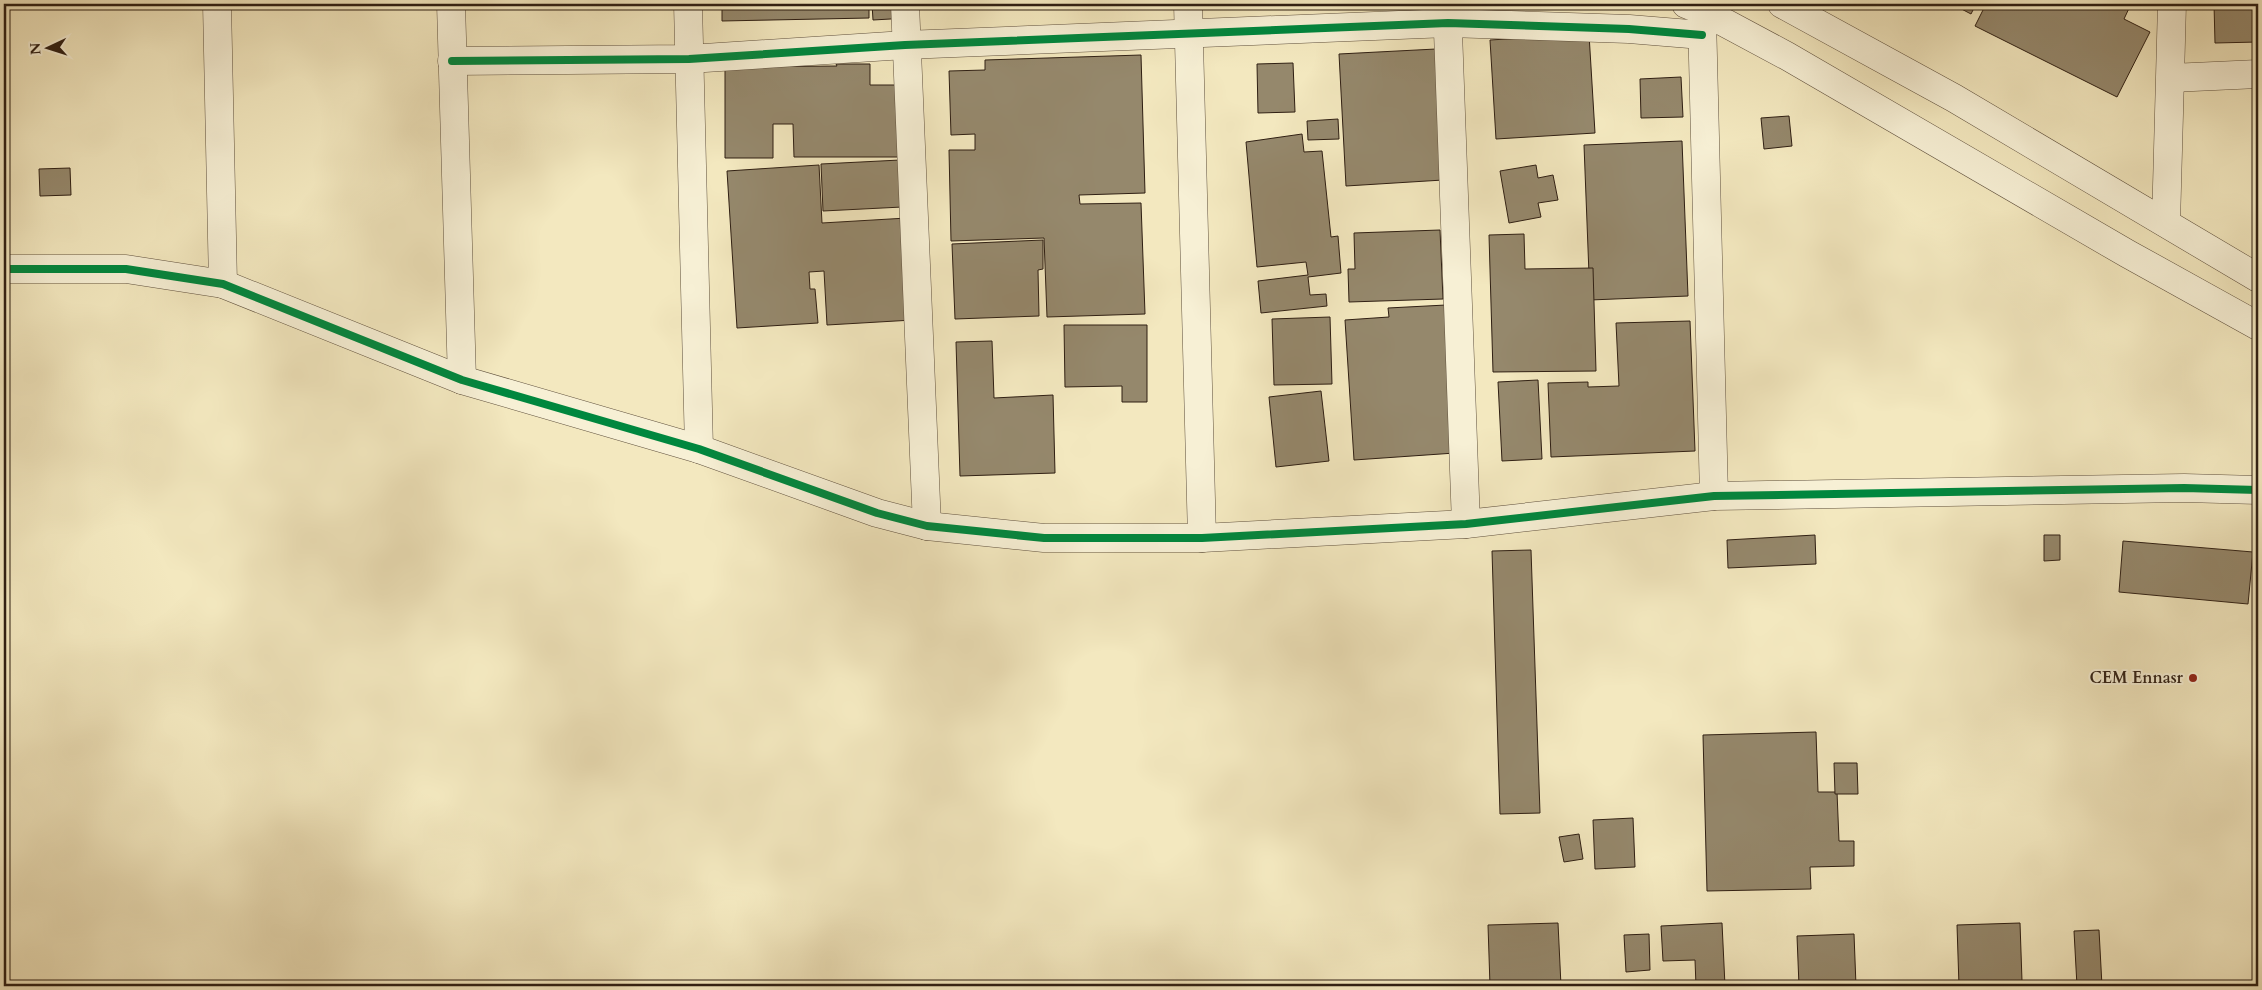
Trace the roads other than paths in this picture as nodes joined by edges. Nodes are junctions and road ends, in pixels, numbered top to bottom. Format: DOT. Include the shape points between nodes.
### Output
graph roads {
  1 [pos="218,4"];
  2 [pos="450,4"];
  3 [pos="688,4"];
  4 [pos="905,4"];
  5 [pos="1188,4"];
  6 [pos="1782,4"];
  7 [pos="2172,4"];
  8 [pos="1447,13"];
  9 [pos="1698,13"];
  10 [pos="1189,33"];
  11 [pos="905,45"];
  12 [pos="689,59"];
  13 [pos="452,61"];
  14 [pos="2258,74"];
  15 [pos="2171,78"];
  16 [pos="2166,223"];
  17 [pos="4,269"];
  18 [pos="2258,278"];
  19 [pos="223,284"];
  20 [pos="2258,326"];
  21 [pos="462,380"];
  22 [pos="699,449"];
  23 [pos="2258,490"];
  24 [pos="1714,496"];
  25 [pos="1466,524"];
  26 [pos="927,526"];
  27 [pos="1202,538"];
  1 -- 19 [label="street"];
  2 -- 13 [label="street"];
  3 -- 12 [label="street"];
  4 -- 11 [label="street"];
  5 -- 10 [label="street"];
  6 -- 16 [label="street" via="1954,98"];
  7 -- 15 [label="street"];
  8 -- 9 [label="street" via="1630,29"];
  8 -- 10 [label="street"];
  8 -- 25 [label="street"];
  9 -- 20 [label="street" via="1786,56"];
  9 -- 24 [label="street"];
  10 -- 11 [label="street"];
  10 -- 27 [label="street"];
  11 -- 12 [label="street"];
  11 -- 26 [label="street"];
  12 -- 13 [label="street"];
  12 -- 22 [label="street"];
  13 -- 21 [label="street"];
  14 -- 15 [label="street"];
  15 -- 16 [label="street"];
  16 -- 18 [label="street"];
  17 -- 19 [label="street" via="126,269"];
  19 -- 21 [label="street"];
  21 -- 22 [label="street"];
  22 -- 26 [label="street" via="877,513"];
  23 -- 24 [label="street" via="2184,488"];
  24 -- 25 [label="street"];
  25 -- 27 [label="street"];
  26 -- 27 [label="street" via="1044,538"];
}
